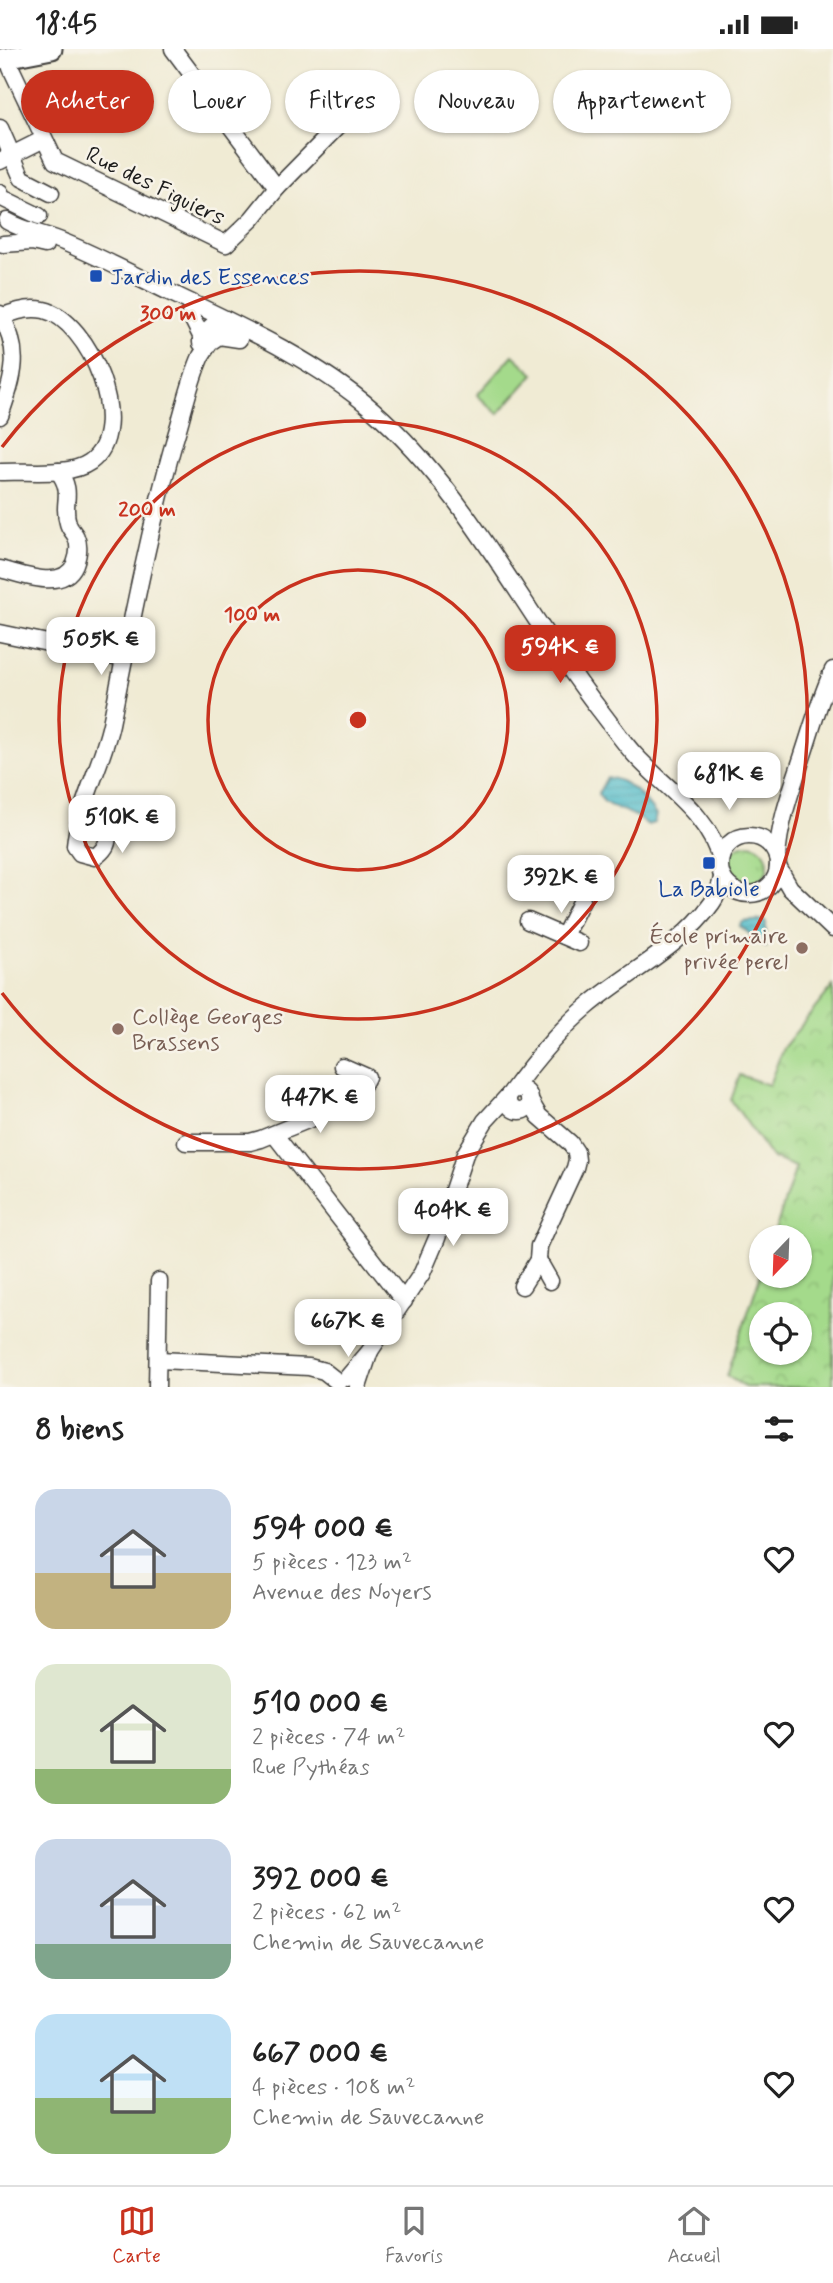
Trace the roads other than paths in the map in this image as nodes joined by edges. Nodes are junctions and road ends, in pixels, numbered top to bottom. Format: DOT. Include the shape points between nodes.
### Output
graph roads {
  1 [pos="52,49"];
  2 [pos="173,49"];
  3 [pos="4,59"];
  4 [pos="0,128"];
  5 [pos="331,133"];
  6 [pos="44,139"];
  7 [pos="6,157"];
  8 [pos="278,188"];
  9 [pos="0,193"];
  10 [pos="51,193"];
  11 [pos="39,216"];
  12 [pos="3,218"];
  13 [pos="1,245"];
  14 [pos="1,316"];
  15 [pos="207,330"];
  16 [pos="244,335"];
  17 [pos="201,356"];
  18 [pos="0,417"];
  19 [pos="58,471"];
  20 [pos="0,472"];
  21 [pos="0,569"];
  22 [pos="0,633"];
  23 [pos="124,659"];
  24 [pos="833,670"];
  25 [pos="84,804"];
  26 [pos="784,815"];
  27 [pos="698,816"];
  28 [pos="750,837"];
  29 [pos="720,860"];
  30 [pos="777,862"];
  31 [pos="722,878"];
  32 [pos="764,890"];
  33 [pos="734,891"];
  34 [pos="582,900"];
  35 [pos="714,901"];
  36 [pos="817,915"];
  37 [pos="528,921"];
  38 [pos="833,929"];
  39 [pos="342,1066"];
  40 [pos="519,1100"];
  41 [pos="274,1134"];
  42 [pos="186,1142"];
  43 [pos="538,1261"];
  44 [pos="159,1281"];
  45 [pos="550,1281"];
  46 [pos="522,1286"];
  47 [pos="404,1301"];
  48 [pos="159,1360"];
  49 [pos="347,1384"];
  50 [pos="157,1387"];
  1 -- 3 [label="main road"];
  2 -- 8 [label="street"];
  3 -- 6 [label="street, Rue des Figuiers"];
  4 -- 7 [label="street"];
  5 -- 8 [label="street"];
  6 -- 7 [label="street"];
  6 -- 8 [label="street, Rue des Figuiers" via="55,161 226,244"];
  7 -- 10 [label="street" via="22,178"];
  9 -- 11 [label="street"];
  12 -- 13 [label="street" via="9,233"];
  12 -- 16 [label="street" via="29,232 67,243"];
  13 -- 15 [label="street" via="32,242 50,246 190,314"];
  14 -- 18 [label="street" via="15,361"];
  14 -- 19 [label="street" via="32,309 61,317 96,365 109,399 108,435 99,453 79,468"];
  15 -- 16 [label="street"];
  15 -- 17 [label="street"];
  16 -- 17 [label="street" via="219,336"];
  16 -- 27 [label="street" via="367,417 401,446 466,516 633,753"];
  17 -- 23 [label="street" via="154,517"];
  19 -- 20 [label="street"];
  19 -- 21 [label="street" via="67,485 68,525 78,548 71,571 52,579"];
  22 -- 23 [label="street"];
  23 -- 25 [label="street" via="111,725"];
  24 -- 26 [label="street"];
  25 -- 25 [label="street" via="108,834 108,843 95,857 72,852"];
  26 -- 28 [label="street"];
  26 -- 30 [label="street"];
  27 -- 28 [label="street" via="723,830"];
  27 -- 29 [label="street" via="716,844"];
  28 -- 29 [label="street" via="734,841"];
  28 -- 30 [label="street" via="767,843"];
  29 -- 31 [label="street"];
  30 -- 32 [label="street" via="771,884"];
  30 -- 36 [label="street" via="790,888"];
  31 -- 33 [label="street"];
  31 -- 35 [label="street"];
  32 -- 33 [label="street" via="750,895"];
  32 -- 36 [label="street"];
  33 -- 35 [label="street"];
  34 -- 37 [label="street" via="571,940"];
  35 -- 40 [label="street" via="663,951 587,1006 558,1035 530,1069"];
  36 -- 38 [label="street"];
  39 -- 41 [label="street" via="367,1077 363,1085 315,1117"];
  40 -- 43 [label="street" via="570,1143 577,1160 539,1246"];
  40 -- 47 [label="street" via="485,1121 465,1154 438,1238"];
  41 -- 42 [label="street" via="250,1142"];
  41 -- 47 [label="street"];
  43 -- 45 [label="street"];
  43 -- 46 [label="street"];
  44 -- 48 [label="street"];
  47 -- 49 [label="street"];
  48 -- 49 [label="street" via="309,1367"];
  48 -- 50 [label="street"];
}
